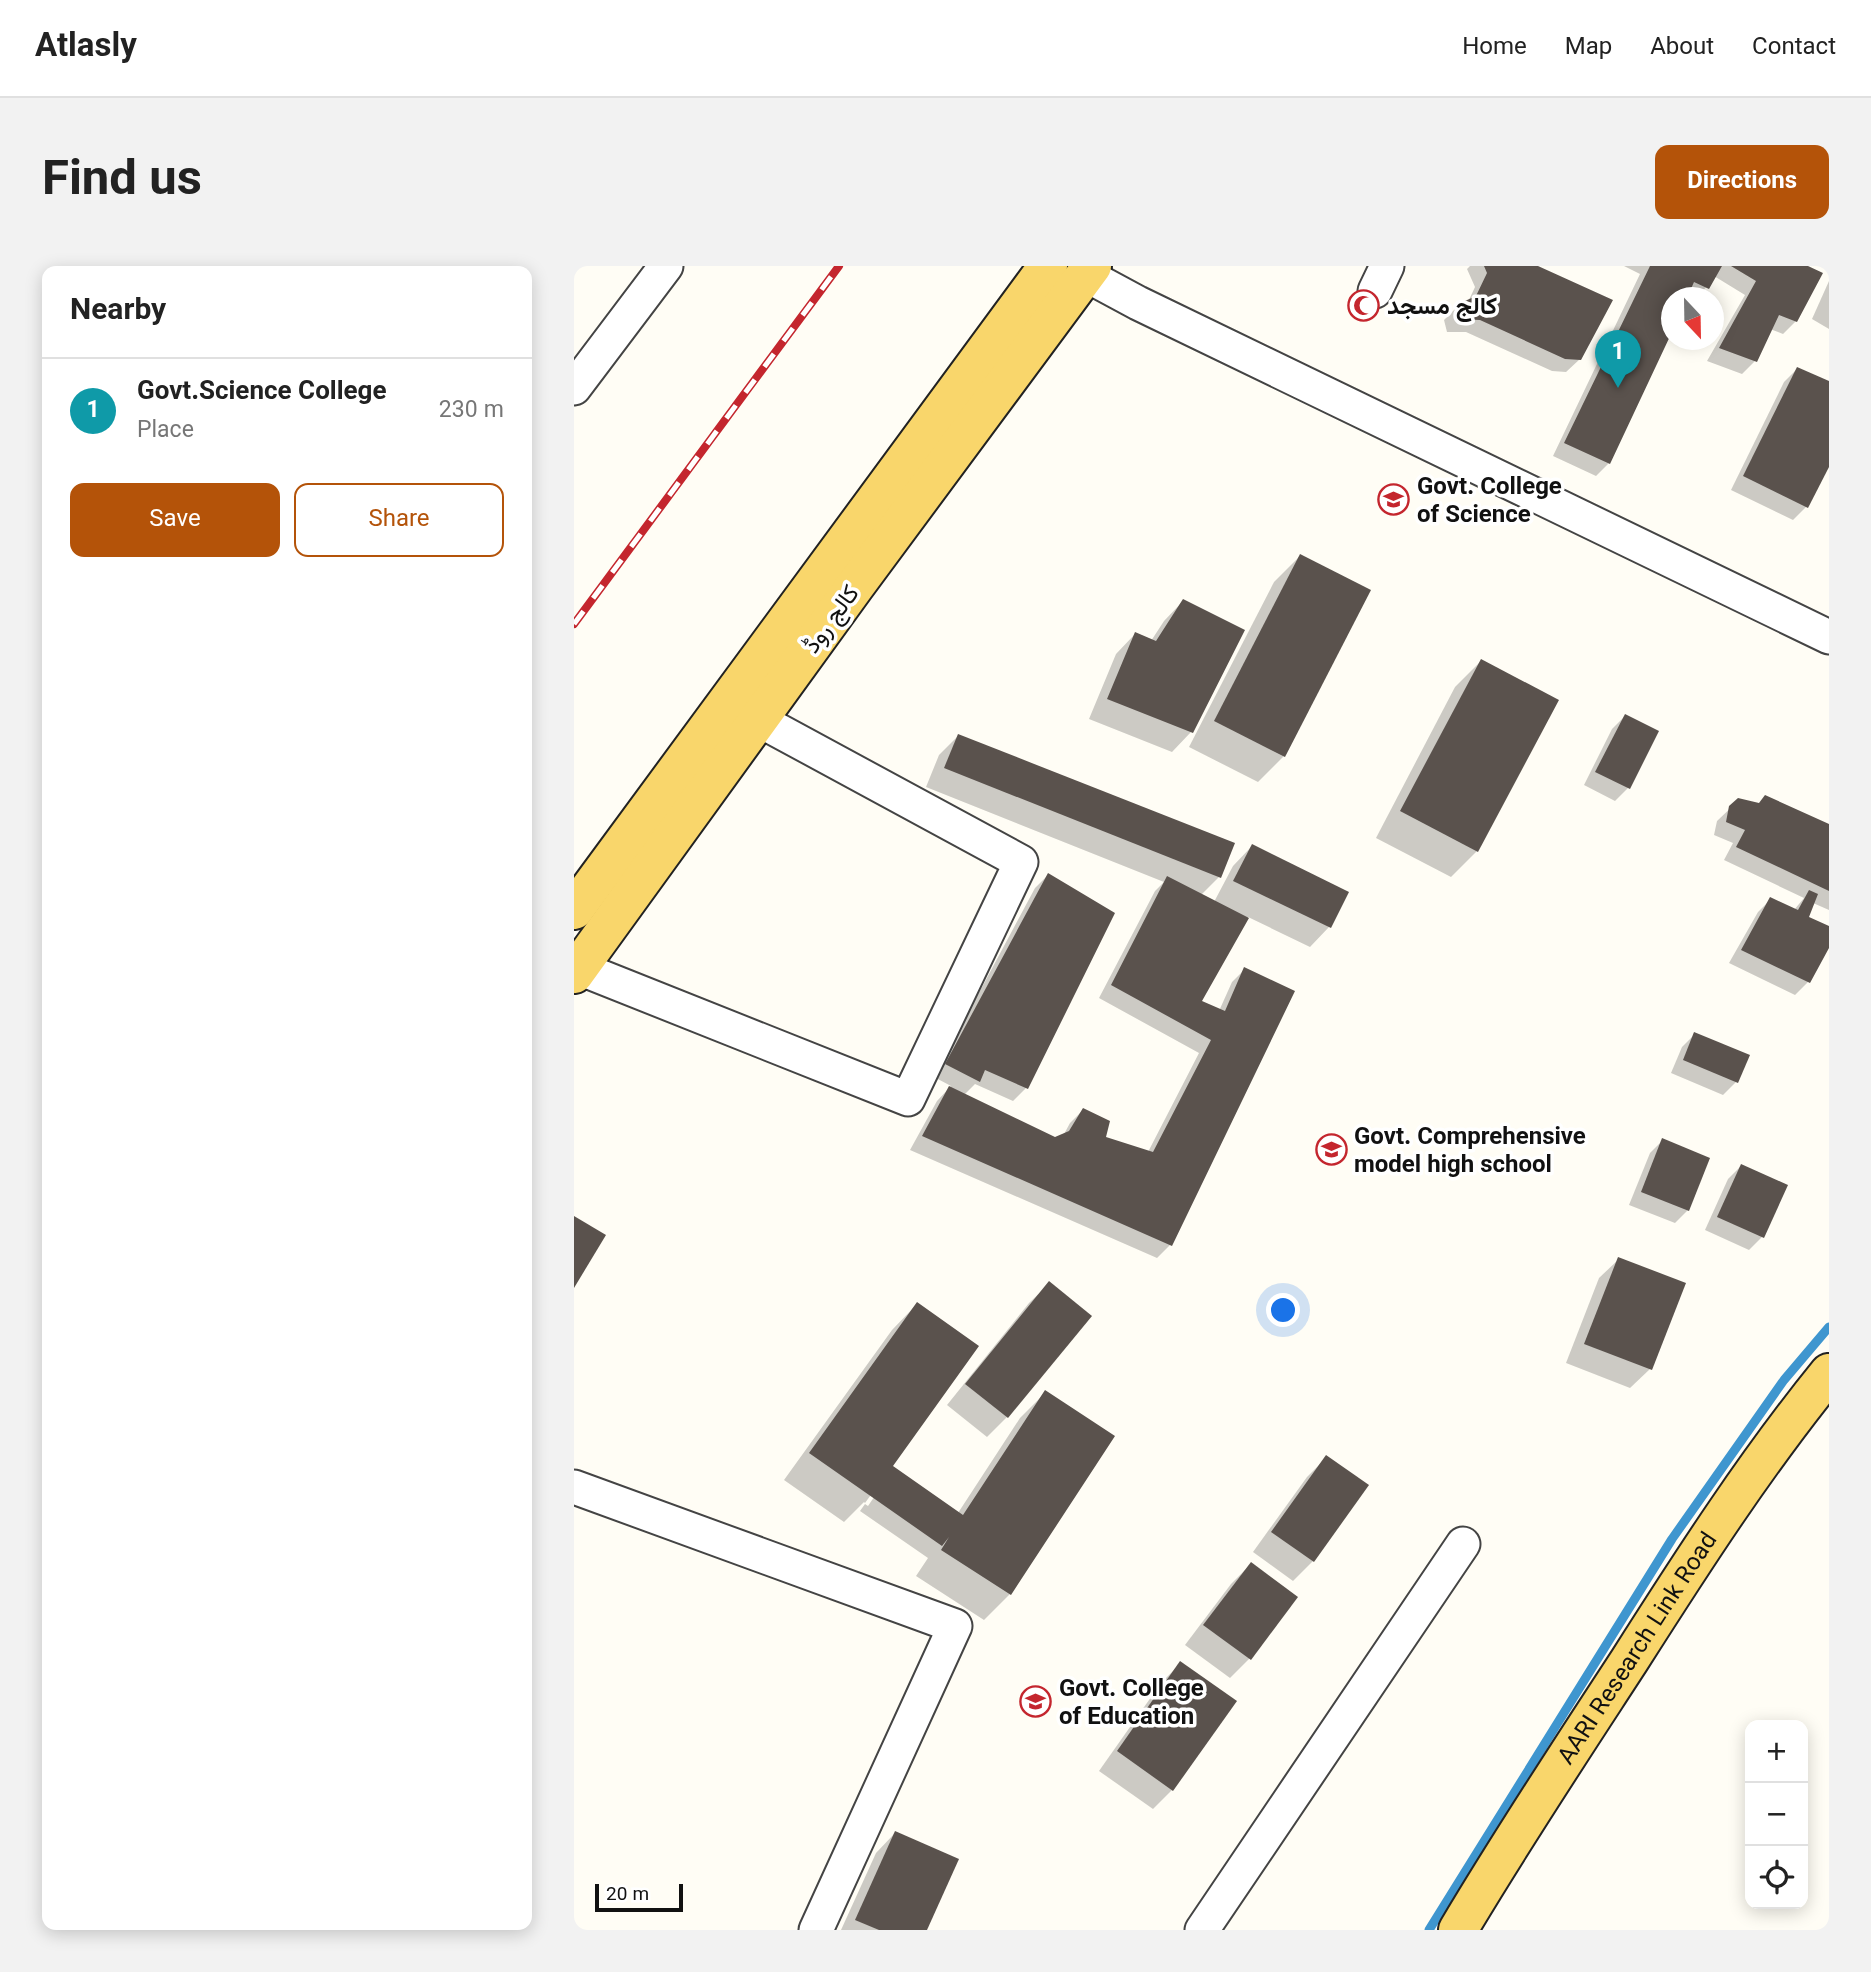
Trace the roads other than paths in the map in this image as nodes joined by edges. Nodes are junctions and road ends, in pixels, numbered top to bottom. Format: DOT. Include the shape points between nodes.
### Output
graph roads {
  1 [pos="666,266"];
  2 [pos="1048,266"];
  3 [pos="1089,270"];
  4 [pos="574,388"];
  5 [pos="1829,637"];
  6 [pos="759,720"];
  7 [pos="574,911"];
  8 [pos="576,971"];
  9 [pos="1829,1373"];
  10 [pos="574,1487"];
  11 [pos="1463,1544"];
  12 [pos="816,1930"];
  13 [pos="1202,1930"];
  14 [pos="1458,1930"];
  1 -- 4 [label="street"];
  2 -- 7 [label="main road, کالج روڈ"];
  3 -- 5 [label="street" via="1138,303"];
  3 -- 6 [label="main road, کالج روڈ"];
  6 -- 8 [label="main road, کالج روڈ"];
  6 -- 8 [label="street" via="1021,862 908,1100"];
  9 -- 14 [label="main road, AARI Research Link Road" via="1696,1557"];
  10 -- 12 [label="street" via="955,1626"];
  11 -- 13 [label="street"];
}
